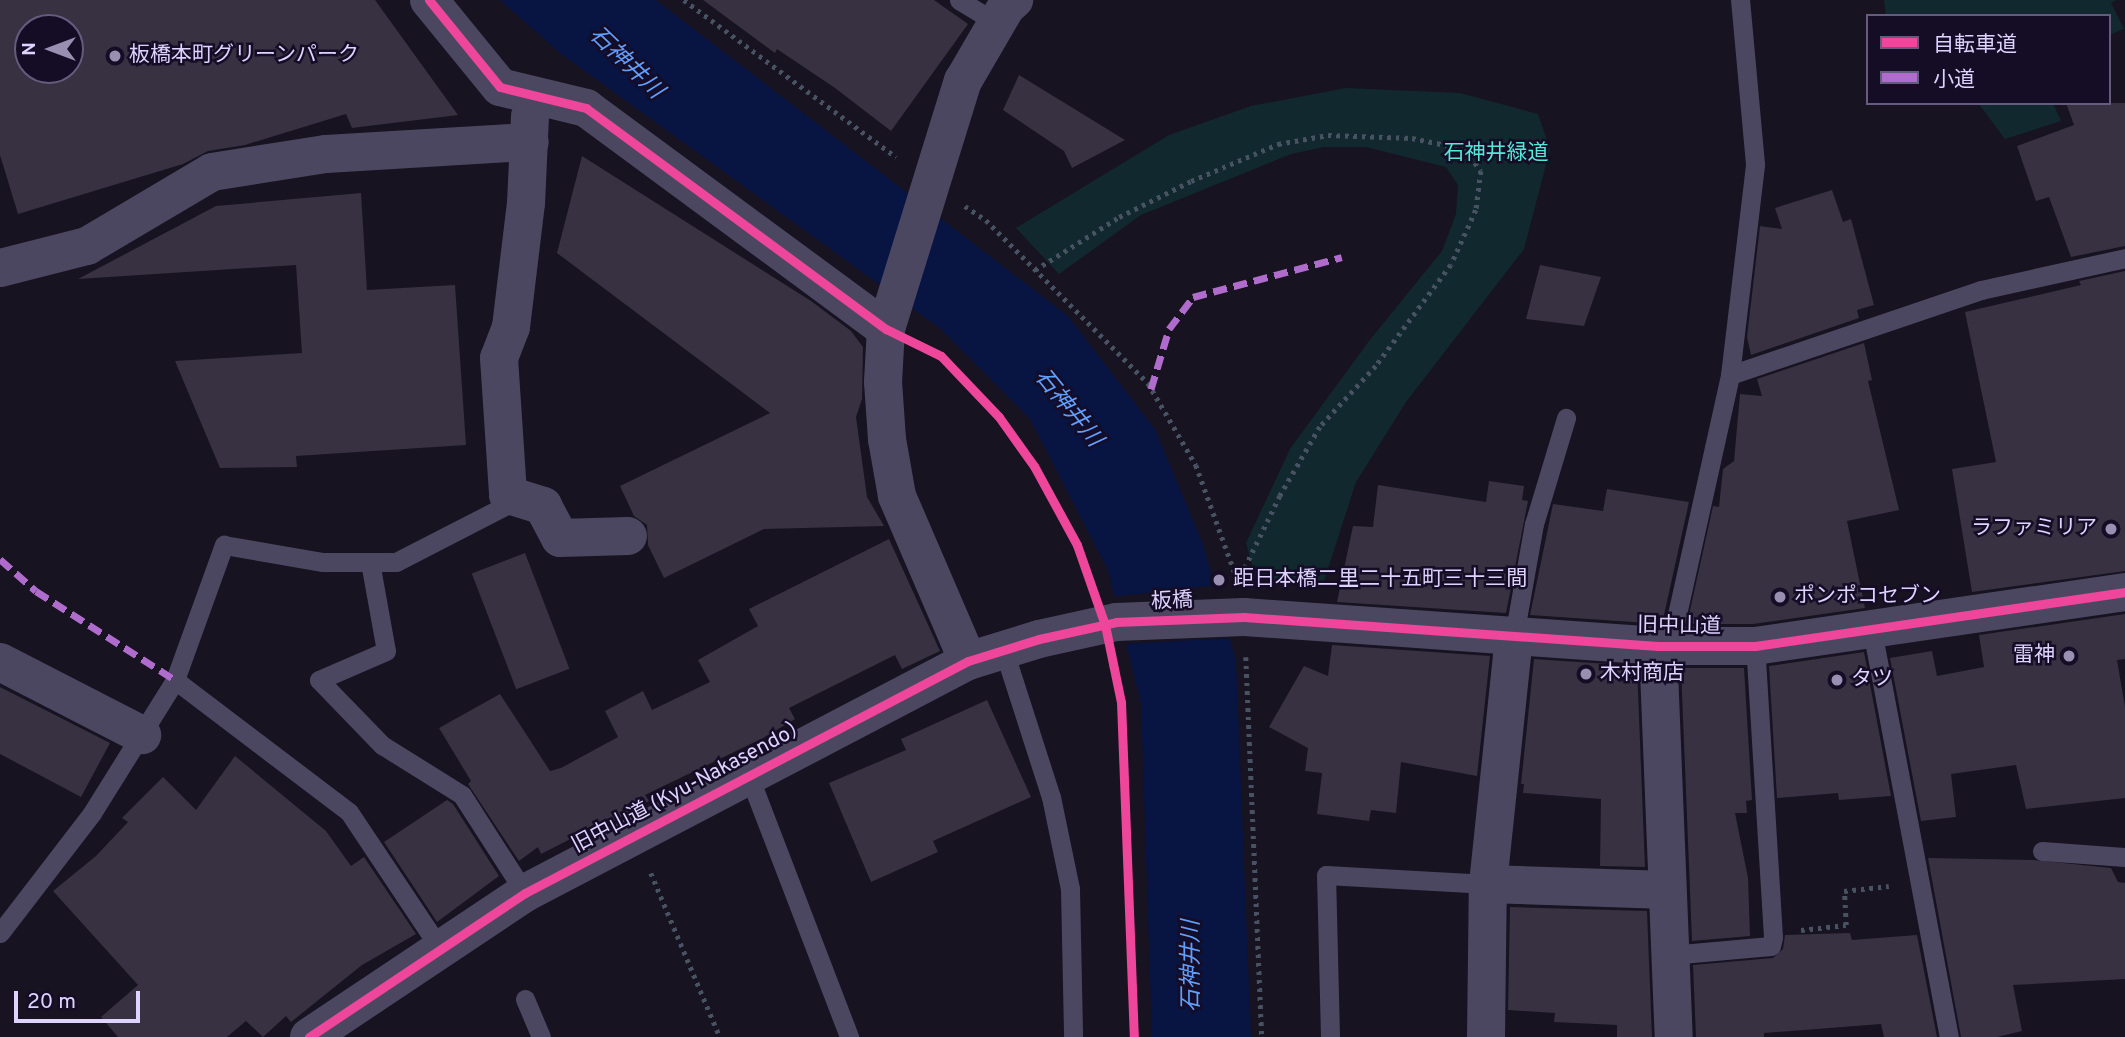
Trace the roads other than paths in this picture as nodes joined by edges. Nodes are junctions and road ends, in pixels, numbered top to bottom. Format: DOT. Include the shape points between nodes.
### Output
graph roads {
  1 [pos="429,0"];
  2 [pos="958,0"];
  3 [pos="1740,0"];
  4 [pos="1005,11"];
  5 [pos="530,94"];
  6 [pos="530,142"];
  7 [pos="2125,258"];
  8 [pos="0,268"];
  9 [pos="888,321"];
  10 [pos="1730,375"];
  11 [pos="1566,418"];
  12 [pos="508,495"];
  13 [pos="628,536"];
  14 [pos="370,562"];
  15 [pos="2125,592"];
  16 [pos="1233,600"];
  17 [pos="1116,622"];
  18 [pos="1872,630"];
  19 [pos="1514,636"];
  20 [pos="1664,646"];
  21 [pos="1755,646"];
  22 [pos="986,656"];
  23 [pos="0,662"];
  24 [pos="175,680"];
  25 [pos="142,734"];
  26 [pos="748,776"];
  27 [pos="2042,851"];
  28 [pos="2125,857"];
  29 [pos="1488,884"];
  30 [pos="1667,890"];
  31 [pos="525,893"];
  32 [pos="0,933"];
  33 [pos="440,950"];
  34 [pos="1670,955"];
  35 [pos="525,999"];
  36 [pos="309,1037"];
  37 [pos="541,1037"];
  38 [pos="849,1037"];
  39 [pos="1073,1037"];
  40 [pos="1330,1037"];
  41 [pos="1486,1037"];
  42 [pos="1674,1037"];
  43 [pos="1949,1037"];
  1 -- 5 [label="street" via="500,87"];
  2 -- 4 [label="lane"];
  3 -- 10 [label="lane" via="1755,164"];
  4 -- 9 [label="street" via="963,81"];
  5 -- 6 [label="street"];
  5 -- 9 [label="street" via="586,108"];
  6 -- 8 [label="street" via="326,154 212,172 87,246"];
  6 -- 12 [label="street" via="512,327 499,358"];
  7 -- 10 [label="lane" via="1981,290"];
  9 -- 22 [label="street" via="883,382 897,496"];
  10 -- 20 [label="lane"];
  11 -- 19 [label="lane" via="1534,524"];
  12 -- 13 [label="street" via="543,506 560,538"];
  12 -- 14 [label="lane" via="509,504 396,562"];
  14 -- 24 [label="lane" via="322,562 224,545"];
  14 -- 31 [label="lane" via="386,651 319,680 382,745 462,794"];
  15 -- 18 [label="street, 旧中山道"];
  16 -- 17 [label="street, 板橋"];
  16 -- 19 [label="street, 旧中山道"];
  17 -- 22 [label="street, 旧中山道 (Kyu-Nakasendo）"];
  18 -- 21 [label="street, 旧中山道"];
  18 -- 43 [label="lane"];
  19 -- 20 [label="street, 旧中山道"];
  19 -- 29 [label="street"];
  20 -- 21 [label="street, 旧中山道"];
  20 -- 30 [label="street"];
  21 -- 34 [label="lane" via="1771,946"];
  22 -- 26 [label="street, 旧中山道 (Kyu-Nakasendo）"];
  22 -- 39 [label="lane" via="1051,797 1070,889"];
  23 -- 25 [label="street"];
  24 -- 25 [label="lane"];
  24 -- 33 [label="lane" via="349,812"];
  25 -- 32 [label="lane" via="92,813"];
  26 -- 31 [label="street, 旧中山道 (Kyu-Nakasendo）"];
  26 -- 38 [label="lane"];
  27 -- 28 [label="lane"];
  29 -- 30 [label="street"];
  29 -- 40 [label="lane" via="1326,875"];
  29 -- 41 [label="street"];
  30 -- 34 [label="street"];
  31 -- 33 [label="street, 旧中山道 (Kyu-Nakasendo）"];
  33 -- 36 [label="street, 旧中山道 (Kyu-Nakasendo）"];
  34 -- 42 [label="street"];
  35 -- 37 [label="lane"];
}
